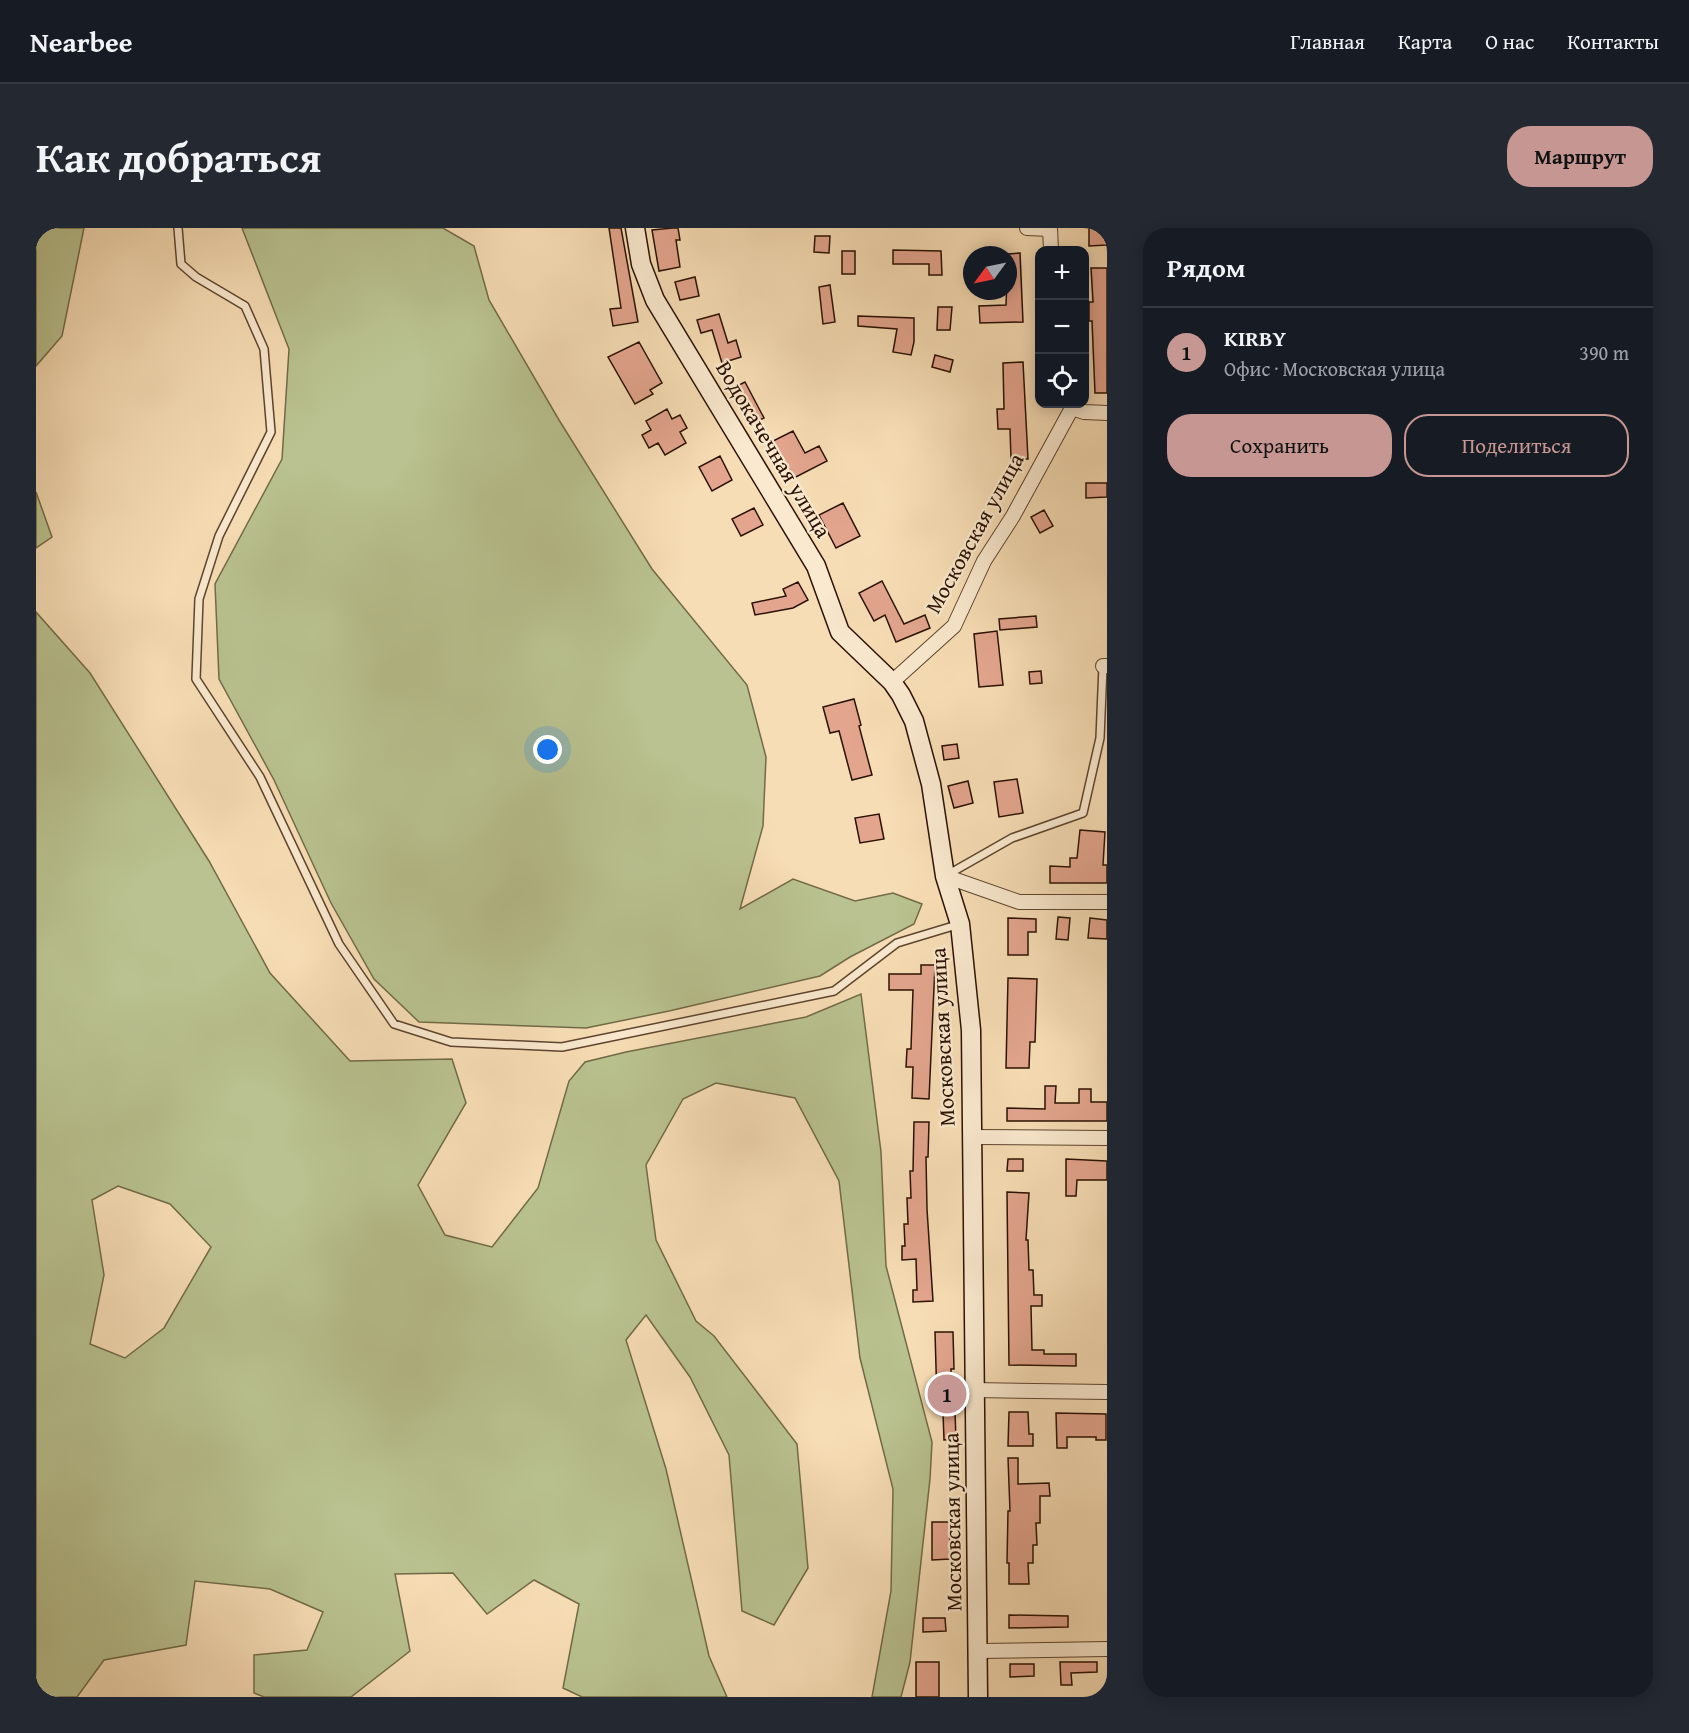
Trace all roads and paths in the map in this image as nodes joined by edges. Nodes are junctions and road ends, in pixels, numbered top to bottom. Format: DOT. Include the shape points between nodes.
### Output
graph roads {
  1 [pos="178,228"];
  2 [pos="635,228"];
  3 [pos="1027,228"];
  4 [pos="1050,228"];
  5 [pos="1052,246"];
  6 [pos="1069,408"];
  7 [pos="1075,408"];
  8 [pos="1107,413"];
  9 [pos="1105,666"];
  10 [pos="892,682"];
  11 [pos="945,876"];
  12 [pos="1107,902"];
  13 [pos="960,924"];
  14 [pos="972,1137"];
  15 [pos="1107,1138"];
  16 [pos="974,1390"];
  17 [pos="1107,1392"];
  18 [pos="1107,1649"];
  19 [pos="978,1651"];
  20 [pos="978,1697"];
  1 -- 13 [label="lane" via="181,264 245,306 264,349 271,432 219,536 199,599 196,679 260,777 339,944 394,1024 451,1042 562,1047 834,992 897,943"];
  2 -- 10 [label="street, Водокачечная улица" via="641,264 655,300 816,566 840,632"];
  3 -- 4 [label="street"];
  4 -- 5 [label="street"];
  6 -- 10 [label="street, Московская улица" via="984,561 954,626"];
  7 -- 8 [label="street"];
  9 -- 11 [label="lane" via="1100,738 1083,813 1012,838"];
  10 -- 11 [label="street, Московская улица" via="914,721 931,784"];
  11 -- 12 [label="street" via="1019,902"];
  11 -- 13 [label="street, Московская улица"];
  13 -- 14 [label="street, Московская улица" via="970,1030"];
  14 -- 15 [label="street"];
  14 -- 16 [label="street, Московская улица"];
  16 -- 17 [label="street"];
  16 -- 19 [label="street, Московская улица"];
  18 -- 19 [label="street"];
  19 -- 20 [label="street, Московская улица"];
}
